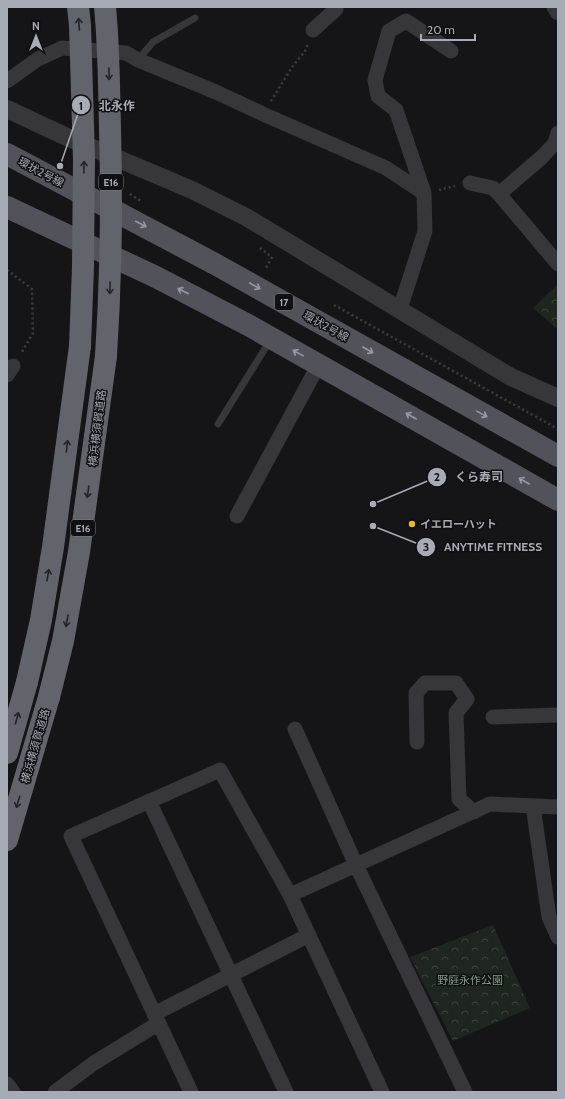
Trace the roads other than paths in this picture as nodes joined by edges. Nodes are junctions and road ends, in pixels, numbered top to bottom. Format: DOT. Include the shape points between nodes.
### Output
graph roads {
  1 [pos="78,7"];
  2 [pos="105,7"];
  3 [pos="554,7"];
  4 [pos="335,8"];
  5 [pos="558,13"];
  6 [pos="195,18"];
  7 [pos="313,30"];
  8 [pos="451,51"];
  9 [pos="138,60"];
  10 [pos="7,82"];
  11 [pos="7,109"];
  12 [pos="558,133"];
  13 [pos="7,154"];
  14 [pos="470,183"];
  15 [pos="424,193"];
  16 [pos="499,194"];
  17 [pos="7,207"];
  18 [pos="558,264"];
  19 [pos="400,309"];
  20 [pos="272,338"];
  21 [pos="319,364"];
  22 [pos="558,398"];
  23 [pos="218,424"];
  24 [pos="558,456"];
  25 [pos="558,500"];
  26 [pos="237,516"];
  27 [pos="558,715"];
  28 [pos="493,717"];
  29 [pos="296,729"];
  30 [pos="417,742"];
  31 [pos="7,753"];
  32 [pos="149,801"];
  33 [pos="533,806"];
  34 [pos="558,807"];
  35 [pos="474,812"];
  36 [pos="7,840"];
  37 [pos="356,865"];
  38 [pos="290,895"];
  39 [pos="309,936"];
  40 [pos="558,937"];
  41 [pos="231,975"];
  42 [pos="157,1019"];
  43 [pos="7,1084"];
  44 [pos="13,1092"];
  45 [pos="54,1092"];
  46 [pos="191,1092"];
  47 [pos="286,1092"];
  48 [pos="382,1092"];
  49 [pos="465,1092"];
  31 -- 1 [label="highway, E16, one-way, bridge" via="27,682 54,547 80,346 84,159"];
  2 -- 36 [label="highway, 横浜横須賀道路 / E16, one-way, bridge" via="112,198 106,356 79,552 63,641"];
  3 -- 5 [label="street"];
  4 -- 7 [label="street"];
  6 -- 9 [label="lane" via="153,42"];
  8 -- 15 [label="street" via="406,21 389,31 375,80 378,96 396,110"];
  9 -- 10 [label="street" via="126,53 62,48 38,59"];
  9 -- 15 [label="street" via="386,168"];
  11 -- 19 [label="street" via="192,190 246,217"];
  12 -- 16 [label="street" via="555,143 542,157"];
  13 -- 24 [label="main road, 環状2号線 / 17, one-way" via="240,278"];
  14 -- 16 [label="street" via="493,188"];
  15 -- 19 [label="street" via="425,231"];
  16 -- 18 [label="street"];
  20 -- 17 [label="main road, one-way" via="156,277"];
  19 -- 22 [label="street" via="511,377"];
  21 -- 20 [label="main road, one-way"];
  20 -- 23 [label="lane"];
  25 -- 21 [label="main road, one-way"];
  21 -- 26 [label="street"];
  27 -- 28 [label="street"];
  29 -- 37 [label="street"];
  30 -- 35 [label="street" via="416,693 425,683 456,682 467,699 456,713 459,799"];
  32 -- 38 [label="street" via="220,770"];
  32 -- 41 [label="street"];
  32 -- 42 [label="street" via="71,836"];
  33 -- 34 [label="street"];
  33 -- 35 [label="street" via="490,804"];
  33 -- 40 [label="street" via="549,917"];
  35 -- 37 [label="street"];
  37 -- 38 [label="street"];
  37 -- 49 [label="street"];
  38 -- 39 [label="street"];
  39 -- 41 [label="street"];
  39 -- 48 [label="street"];
  41 -- 42 [label="street"];
  41 -- 47 [label="street"];
  42 -- 45 [label="street"];
  42 -- 46 [label="street"];
  43 -- 44 [label="street"];
}
